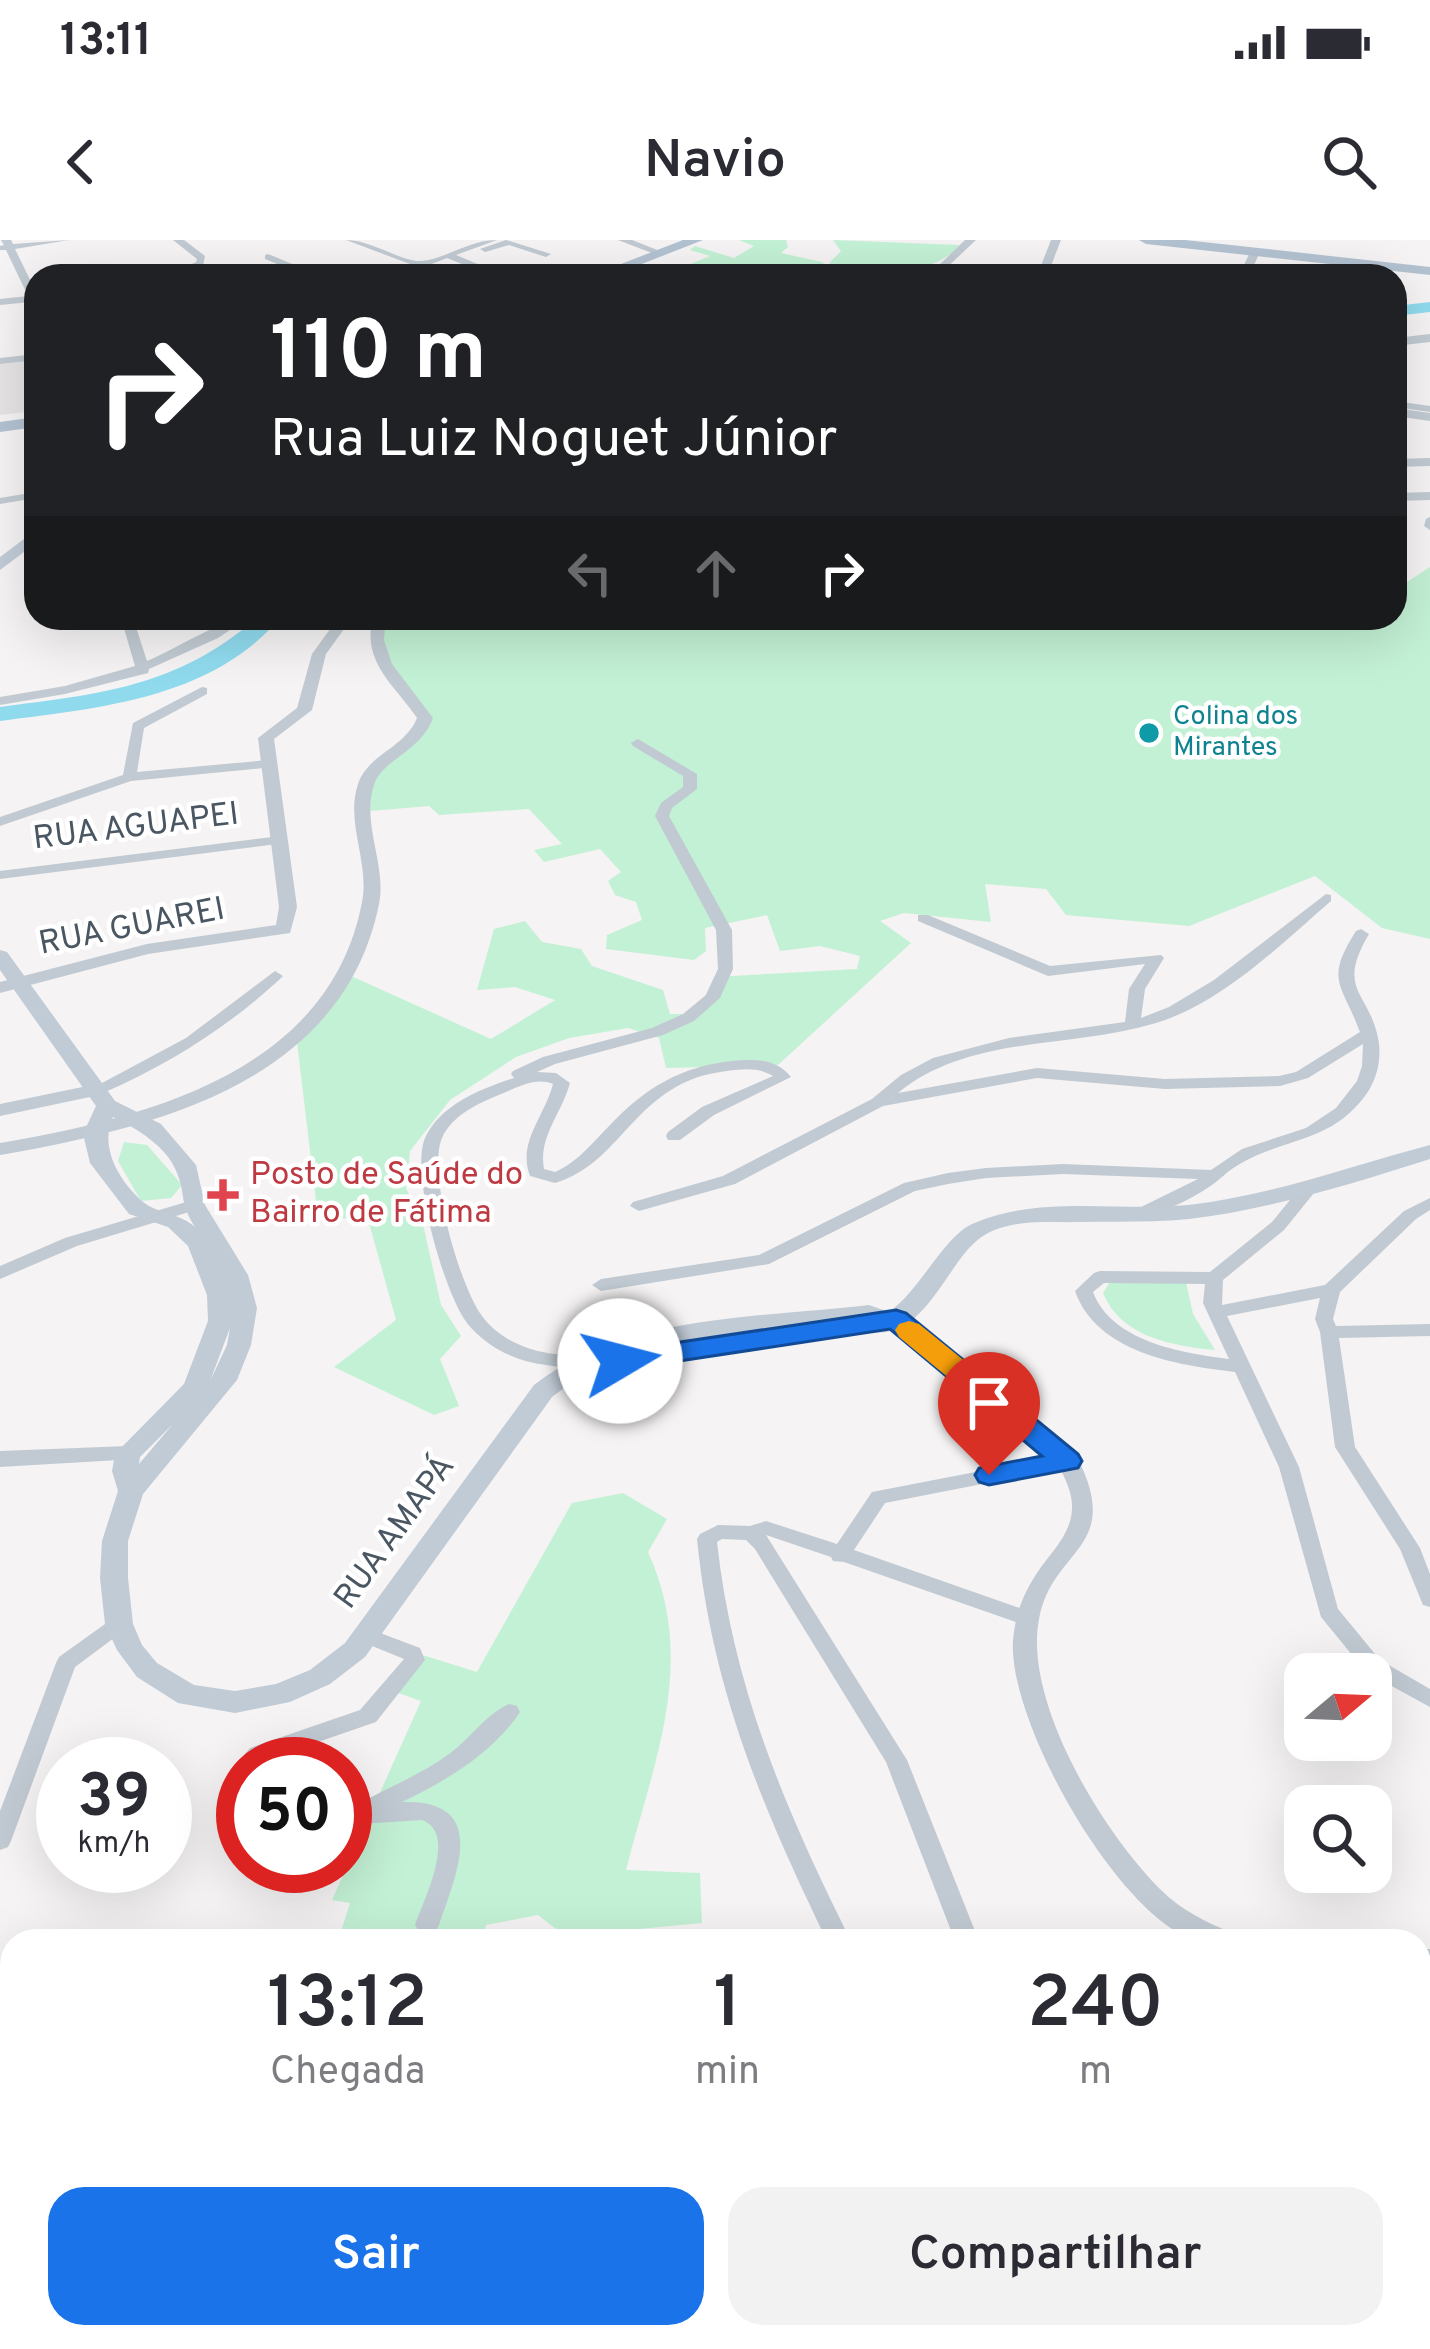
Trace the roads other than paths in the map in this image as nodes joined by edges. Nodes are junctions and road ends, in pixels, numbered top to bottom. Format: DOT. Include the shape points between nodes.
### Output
graph roads {
  1 [pos="64,240"];
  2 [pos="178,240"];
  3 [pos="351,240"];
  4 [pos="492,240"];
  5 [pos="623,240"];
  6 [pos="696,240"];
  7 [pos="707,240"];
  8 [pos="971,240"];
  9 [pos="1146,240"];
  10 [pos="1178,240"];
  11 [pos="5,245"];
  12 [pos="1255,252"];
  13 [pos="660,253"];
  14 [pos="546,254"];
  15 [pos="268,256"];
  16 [pos="453,257"];
  17 [pos="200,264"];
  18 [pos="286,264"];
  19 [pos="417,264"];
  20 [pos="424,264"];
  21 [pos="471,264"];
  22 [pos="630,264"];
  23 [pos="642,264"];
  24 [pos="945,264"];
  25 [pos="1250,264"];
  26 [pos="1379,264"];
  27 [pos="1387,264"];
  28 [pos="24,279"];
  29 [pos="24,546"];
  30 [pos="0,565"];
  31 [pos="130,630"];
  32 [pos="223,630"];
  33 [pos="336,630"];
  34 [pos="378,630"];
  35 [pos="142,670"];
  36 [pos="202,691"];
  37 [pos="0,700"];
  38 [pos="638,743"];
  39 [pos="269,764"];
  40 [pos="129,777"];
  41 [pos="0,822"];
  42 [pos="280,840"];
  43 [pos="0,875"];
  44 [pos="1325,898"];
  45 [pos="923,918"];
  46 [pos="1361,934"];
  47 [pos="0,956"];
  48 [pos="275,976"];
  49 [pos="9,985"];
  50 [pos="1132,1025"];
  51 [pos="1369,1034"];
  52 [pos="508,1086"];
  53 [pos="102,1098"];
  54 [pos="878,1102"];
  55 [pos="0,1110"];
  56 [pos="136,1119"];
  57 [pos="97,1131"];
  58 [pos="674,1136"];
  59 [pos="0,1149"];
  60 [pos="1430,1152"];
  61 [pos="1216,1175"];
  62 [pos="1309,1188"];
  63 [pos="1430,1203"];
  64 [pos="193,1205"];
  65 [pos="639,1206"];
  66 [pos="1143,1213"];
  67 [pos="156,1215"];
  68 [pos="207,1240"];
  69 [pos="0,1273"];
  70 [pos="1214,1278"];
  71 [pos="601,1285"];
  72 [pos="1331,1290"];
  73 [pos="1216,1312"];
  74 [pos="891,1320"];
  75 [pos="1430,1330"];
  76 [pos="1329,1332"];
  77 [pos="580,1361"];
  78 [pos="1239,1366"];
  79 [pos="146,1446"];
  80 [pos="0,1459"];
  81 [pos="1068,1461"];
  82 [pos="130,1491"];
  83 [pos="751,1533"];
  84 [pos="840,1556"];
  85 [pos="1430,1600"];
  86 [pos="1027,1618"];
  87 [pos="119,1624"];
  88 [pos="367,1636"];
  89 [pos="1430,1699"];
  90 [pos="509,1712"];
  91 [pos="308,1737"];
  92 [pos="372,1805"];
  93 [pos="372,1814"];
  94 [pos="0,1841"];
  95 [pos="427,1925"];
  96 [pos="833,1929"];
  97 [pos="962,1929"];
  98 [pos="1203,1929"];
  1 -- 11 [label="street"];
  2 -- 17 [label="street"];
  3 -- 19 [label="street"];
  4 -- 16 [label="street"];
  5 -- 13 [label="street"];
  6 -- 13 [label="main road"];
  7 -- 23 [label="main road"];
  8 -- 24 [label="street"];
  9 -- 12 [label="main road"];
  10 -- 27 [label="main road"];
  11 -- 28 [label="street"];
  12 -- 25 [label="street"];
  12 -- 26 [label="main road"];
  13 -- 22 [label="main road"];
  14 -- 16 [label="street" via="509,242"];
  15 -- 18 [label="street"];
  16 -- 20 [label="street"];
  16 -- 21 [label="street"];
  29 -- 30 [label="main road"];
  31 -- 35 [label="street"];
  32 -- 35 [label="street"];
  33 -- 39 [label="street" via="319,654 304,710 269,733"];
  34 -- 56 [label="street" via="383,665 425,718 421,733 366,781 371,898 350,971 302,1034 236,1079"];
  35 -- 37 [label="street"];
  36 -- 40 [label="street" via="138,726"];
  38 -- 52 [label="street" via="682,767 694,784 662,816 724,930 719,986 696,1017 676,1027 579,1048 522,1071"];
  39 -- 40 [label="street"];
  39 -- 42 [label="street"];
  40 -- 41 [label="street"];
  42 -- 43 [label="street, RUA AGUAPEI"];
  42 -- 49 [label="street, RUA GUAREI" via="288,907 277,932 147,949"];
  44 -- 50 [label="street" via="1190,1002"];
  45 -- 50 [label="street" via="1048,970 1156,958 1136,989"];
  46 -- 51 [label="street" via="1342,969"];
  47 -- 49 [label="main road"];
  48 -- 53 [label="street" via="208,1034"];
  49 -- 53 [label="main road"];
  50 -- 54 [label="street" via="988,1047 892,1087"];
  51 -- 54 [label="street" via="1280,1082 1165,1084 1037,1073"];
  51 -- 61 [label="street" via="1372,1064 1343,1114"];
  52 -- 58 [label="street" via="544,1075 562,1083 532,1152 536,1172 555,1178 580,1166 679,1075 754,1064 779,1071 774,1084 708,1111"];
  52 -- 77 [label="street" via="459,1111 429,1143 424,1172 462,1296 487,1334 531,1360"];
  53 -- 55 [label="street"];
  53 -- 56 [label="main road"];
  53 -- 57 [label="main road"];
  54 -- 65 [label="street" via="729,1180"];
  56 -- 57 [label="street"];
  56 -- 64 [label="main road" via="188,1170"];
  57 -- 59 [label="street"];
  57 -- 67 [label="main road" via="101,1163 137,1209"];
  60 -- 62 [label="main road"];
  61 -- 66 [label="street"];
  61 -- 71 [label="street" via="1064,1167 936,1180 747,1265"];
  62 -- 66 [label="main road" via="1190,1212"];
  62 -- 70 [label="street" via="1274,1232"];
  63 -- 72 [label="street"];
  64 -- 67 [label="street"];
  64 -- 68 [label="main road"];
  66 -- 74 [label="main road" via="1042,1213 990,1225"];
  67 -- 68 [label="main road"];
  67 -- 69 [label="street"];
  68 -- 79 [label="main road" via="232,1320 206,1390"];
  70 -- 73 [label="street"];
  70 -- 78 [label="street" via="1100,1277 1084,1291 1085,1301 1145,1346"];
  72 -- 73 [label="street"];
  72 -- 76 [label="street"];
  73 -- 78 [label="street"];
  74 -- 77 [label="main road"];
  74 -- 81 [label="street"];
  75 -- 76 [label="street"];
  76 -- 85 [label="street" via="1345,1447 1410,1548"];
  77 -- 88 [label="main road, RUA AMAPÁ" via="543,1391"];
  78 -- 89 [label="street" via="1289,1467 1328,1612 1373,1666"];
  79 -- 80 [label="street"];
  79 -- 82 [label="main road"];
  79 -- 82 [label="main road" via="125,1471"];
  81 -- 84 [label="street" via="879,1497"];
  81 -- 86 [label="street" via="1085,1515"];
  82 -- 87 [label="main road" via="115,1541"];
  83 -- 84 [label="street" via="766,1528"];
  83 -- 96 [label="street" via="707,1539 711,1596 743,1727"];
  83 -- 97 [label="street" via="896,1760"];
  84 -- 86 [label="street"];
  86 -- 98 [label="street" via="1024,1648 1041,1715 1103,1839 1155,1901"];
  87 -- 88 [label="main road, RUA AMAPÁ" via="147,1670 188,1695 235,1702 320,1677"];
  87 -- 94 [label="street" via="66,1663"];
  88 -- 91 [label="street" via="416,1660 359,1720"];
  90 -- 92 [label="street" via="446,1771"];
  93 -- 95 [label="street" via="422,1811 449,1827 452,1842"];
}
